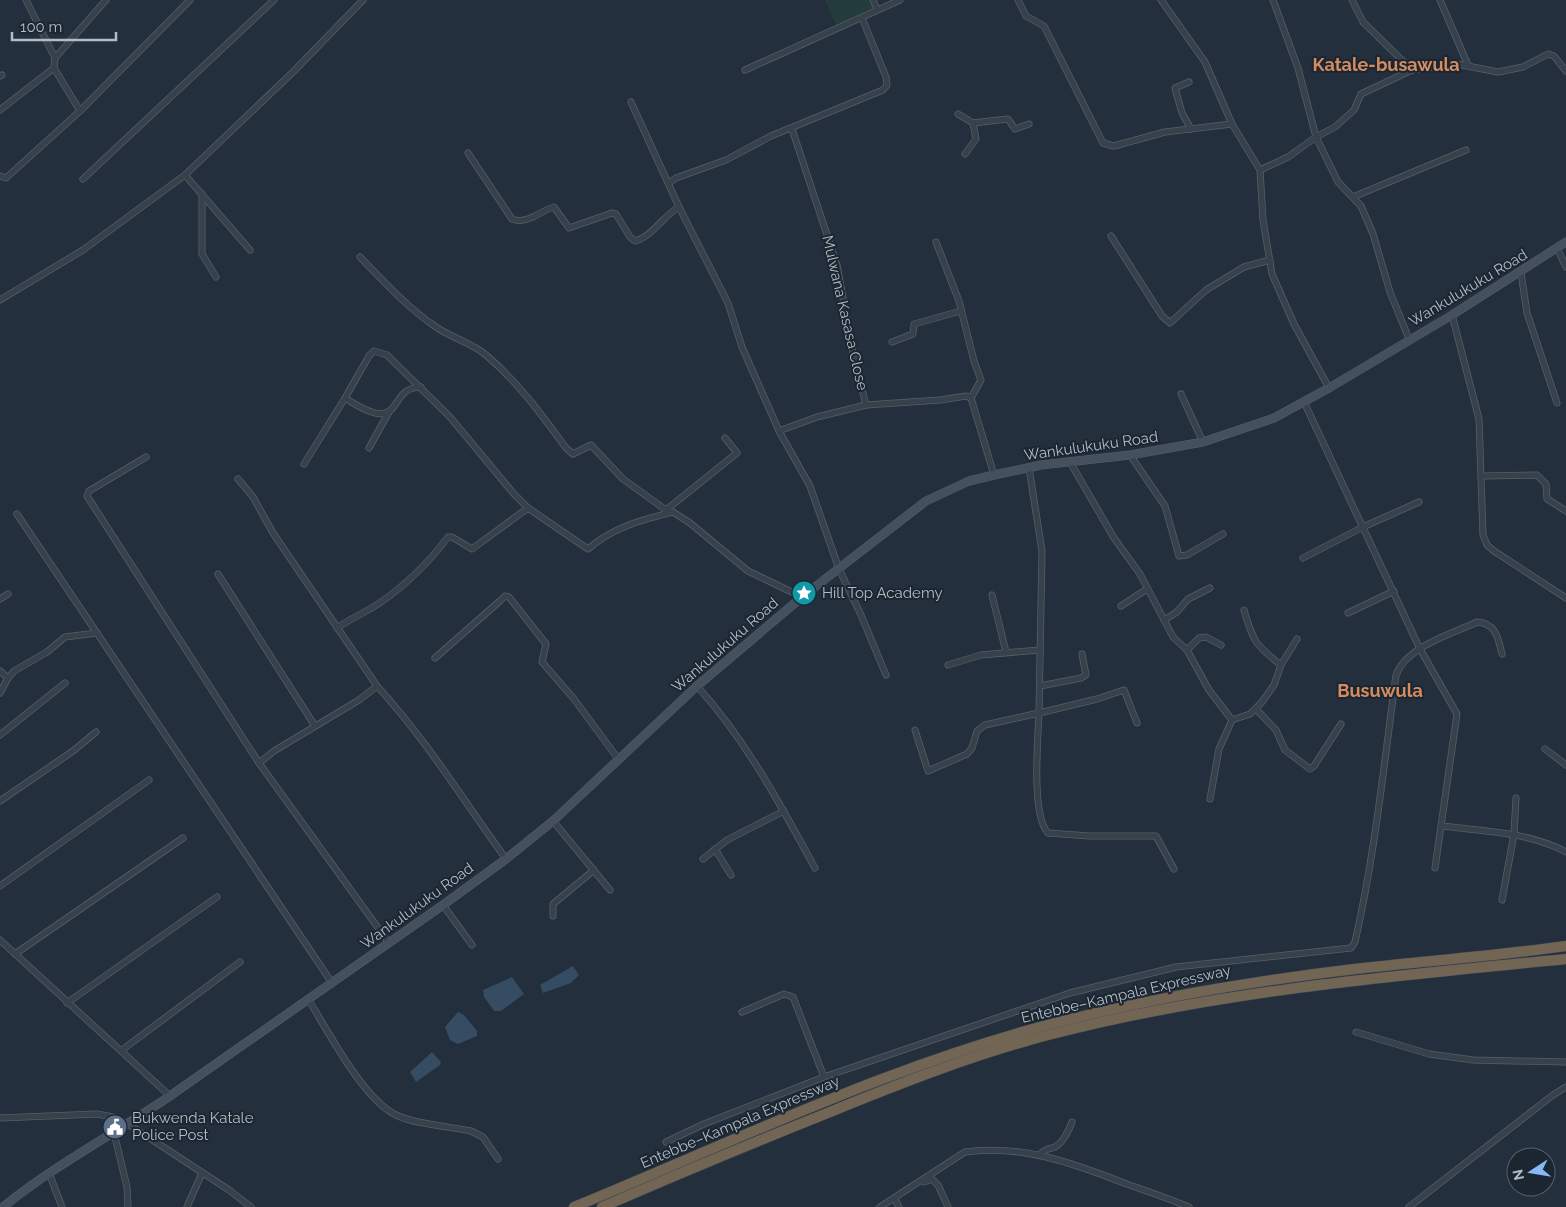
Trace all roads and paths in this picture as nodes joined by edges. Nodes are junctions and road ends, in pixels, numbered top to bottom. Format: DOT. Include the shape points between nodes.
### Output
graph roads {
  1 [pos="26,0"];
  2 [pos="106,0"];
  3 [pos="190,0"];
  4 [pos="274,0"];
  5 [pos="363,0"];
  6 [pos="873,0"];
  7 [pos="900,0"];
  8 [pos="1018,0"];
  9 [pos="1161,0"];
  10 [pos="1273,0"];
  11 [pos="1352,0"];
  12 [pos="1440,0"];
  13 [pos="877,9"];
  14 [pos="862,18"];
  15 [pos="54,58"];
  16 [pos="1468,65"];
  17 [pos="54,68"];
  18 [pos="744,70"];
  19 [pos="1412,70"];
  20 [pos="1566,71"];
  21 [pos="1189,82"];
  22 [pos="631,102"];
  23 [pos="0,110"];
  24 [pos="80,111"];
  25 [pos="958,114"];
  26 [pos="973,123"];
  27 [pos="1029,124"];
  28 [pos="1232,124"];
  29 [pos="1191,129"];
  30 [pos="792,130"];
  31 [pos="1316,137"];
  32 [pos="1466,150"];
  33 [pos="468,153"];
  34 [pos="965,154"];
  35 [pos="1260,170"];
  36 [pos="185,175"];
  37 [pos="0,176"];
  38 [pos="83,180"];
  39 [pos="669,183"];
  40 [pos="202,194"];
  41 [pos="1353,197"];
  42 [pos="679,207"];
  43 [pos="1111,236"];
  44 [pos="936,242"];
  45 [pos="1566,242"];
  46 [pos="1557,248"];
  47 [pos="250,250"];
  48 [pos="360,257"];
  49 [pos="1270,260"];
  50 [pos="1566,267"];
  51 [pos="1521,273"];
  52 [pos="216,277"];
  53 [pos="0,300"];
  54 [pos="961,311"];
  55 [pos="1452,315"];
  56 [pos="1409,340"];
  57 [pos="892,342"];
  58 [pos="421,388"];
  59 [pos="1329,388"];
  60 [pos="1182,394"];
  61 [pos="345,398"];
  62 [pos="971,398"];
  63 [pos="1304,402"];
  64 [pos="1557,403"];
  65 [pos="866,405"];
  66 [pos="389,412"];
  67 [pos="779,431"];
  68 [pos="725,438"];
  69 [pos="1203,442"];
  70 [pos="369,448"];
  71 [pos="1130,455"];
  72 [pos="146,457"];
  73 [pos="1070,462"];
  74 [pos="304,464"];
  75 [pos="1029,468"];
  76 [pos="994,475"];
  77 [pos="1482,476"];
  78 [pos="238,479"];
  79 [pos="1419,502"];
  80 [pos="528,508"];
  81 [pos="666,510"];
  82 [pos="1566,511"];
  83 [pos="673,512"];
  84 [pos="17,514"];
  85 [pos="1363,527"];
  86 [pos="1223,534"];
  87 [pos="1303,558"];
  88 [pos="839,569"];
  89 [pos="218,574"];
  90 [pos="1210,588"];
  91 [pos="1147,589"];
  92 [pos="1394,591"];
  93 [pos="8,594"];
  94 [pos="992,595"];
  95 [pos="802,597"];
  96 [pos="1566,598"];
  97 [pos="0,599"];
  98 [pos="1121,606"];
  99 [pos="1244,610"];
  100 [pos="1348,613"];
  101 [pos="1164,620"];
  102 [pos="337,628"];
  103 [pos="97,633"];
  104 [pos="1297,638"];
  105 [pos="1221,645"];
  106 [pos="1420,649"];
  107 [pos="1040,650"];
  108 [pos="1187,650"];
  109 [pos="1006,652"];
  110 [pos="1082,654"];
  111 [pos="1502,654"];
  112 [pos="435,658"];
  113 [pos="948,665"];
  114 [pos="1281,665"];
  115 [pos="0,671"];
  116 [pos="886,675"];
  117 [pos="8,678"];
  118 [pos="65,684"];
  119 [pos="377,686"];
  120 [pos="697,686"];
  121 [pos="1040,686"];
  122 [pos="0,693"];
  123 [pos="1256,710"];
  124 [pos="1039,713"];
  125 [pos="1232,720"];
  126 [pos="1137,723"];
  127 [pos="1340,724"];
  128 [pos="315,726"];
  129 [pos="915,730"];
  130 [pos="96,732"];
  131 [pos="0,735"];
  132 [pos="1544,749"];
  133 [pos="619,760"];
  134 [pos="259,763"];
  135 [pos="1566,764"];
  136 [pos="149,780"];
  137 [pos="1516,798"];
  138 [pos="1210,799"];
  139 [pos="0,801"];
  140 [pos="784,811"];
  141 [pos="553,821"];
  142 [pos="1442,826"];
  143 [pos="1514,834"];
  144 [pos="183,838"];
  145 [pos="715,849"];
  146 [pos="1566,852"];
  147 [pos="506,858"];
  148 [pos="703,859"];
  149 [pos="815,868"];
  150 [pos="1435,868"];
  151 [pos="1174,869"];
  152 [pos="594,870"];
  153 [pos="730,875"];
  154 [pos="0,886"];
  155 [pos="610,890"];
  156 [pos="217,897"];
  157 [pos="1502,900"];
  158 [pos="443,906"];
  159 [pos="553,916"];
  160 [pos="0,940"];
  161 [pos="389,943"];
  162 [pos="472,945"];
  163 [pos="1566,946"];
  164 [pos="15,954"];
  165 [pos="1566,959"];
  166 [pos="240,962"];
  167 [pos="332,983"];
  168 [pos="308,1000"];
  169 [pos="66,1003"];
  170 [pos="742,1012"];
  171 [pos="1356,1032"];
  172 [pos="122,1050"];
  173 [pos="1566,1062"];
  174 [pos="824,1078"];
  175 [pos="1566,1087"];
  176 [pos="170,1096"];
  177 [pos="0,1118"];
  178 [pos="1072,1122"];
  179 [pos="128,1124"];
  180 [pos="114,1133"];
  181 [pos="666,1142"];
  182 [pos="1040,1154"];
  183 [pos="498,1159"];
  184 [pos="202,1172"];
  185 [pos="49,1173"];
  186 [pos="919,1182"];
  187 [pos="894,1198"];
  188 [pos="3,1207"];
  189 [pos="62,1207"];
  190 [pos="128,1207"];
  191 [pos="187,1207"];
  192 [pos="251,1207"];
  193 [pos="574,1207"];
  194 [pos="602,1207"];
  195 [pos="880,1207"];
  196 [pos="899,1207"];
  197 [pos="948,1207"];
  198 [pos="1189,1207"];
  199 [pos="1409,1207"];
  1 -- 15 [label="street"];
  2 -- 15 [label="street"];
  3 -- 24 [label="street"];
  4 -- 38 [label="street"];
  5 -- 36 [label="street"];
  6 -- 13 [label="street"];
  7 -- 13 [label="street"];
  8 -- 29 [label="street" via="1026,16 1044,26 1103,143 1114,146 1165,132"];
  9 -- 28 [label="street" via="1205,62"];
  10 -- 31 [label="street" via="1298,68"];
  11 -- 19 [label="street" via="1363,22"];
  12 -- 16 [label="street"];
  13 -- 14 [label="street"];
  14 -- 18 [label="street"];
  14 -- 30 [label="street" via="887,85 875,95"];
  15 -- 17 [label="street"];
  16 -- 19 [label="street"];
  16 -- 20 [label="street" via="1498,72 1523,67 1548,54 1554,56"];
  17 -- 23 [label="street"];
  17 -- 24 [label="street"];
  19 -- 31 [label="street" via="1361,94 1348,116"];
  21 -- 29 [label="street" via="1175,88 1182,113"];
  22 -- 39 [label="street"];
  24 -- 37 [label="street" via="18,169 6,178"];
  25 -- 26 [label="street"];
  26 -- 27 [label="street" via="1008,119 1015,129"];
  26 -- 34 [label="street" via="976,139"];
  28 -- 29 [label="street"];
  28 -- 35 [label="street"];
  30 -- 39 [label="street" via="771,136 726,160"];
  30 -- 65 [label="street, Mulwana Kasasa Close" via="837,265"];
  31 -- 35 [label="street" via="1288,157"];
  31 -- 41 [label="street" via="1338,182"];
  32 -- 41 [label="street"];
  33 -- 42 [label="street" via="512,219 518,221 554,207 568,228 612,213 635,241"];
  35 -- 49 [label="street" via="1263,220"];
  36 -- 40 [label="street"];
  36 -- 53 [label="street" via="83,250"];
  39 -- 42 [label="street"];
  40 -- 47 [label="street"];
  40 -- 52 [label="street" via="202,254"];
  41 -- 56 [label="street" via="1361,206 1373,234 1390,292"];
  42 -- 67 [label="street" via="728,303 742,347"];
  43 -- 49 [label="street" via="1162,316 1170,323 1212,286 1244,267"];
  44 -- 54 [label="street"];
  45 -- 46 [label="main road, Wankulukuku Road"];
  46 -- 50 [label="street"];
  46 -- 51 [label="main road, Wankulukuku Road"];
  48 -- 81 [label="street" via="386,285 436,327 484,353 498,365 533,402 573,454 591,445 623,479"];
  49 -- 59 [label="street" via="1272,274 1294,324"];
  51 -- 55 [label="main road, Wankulukuku Road"];
  51 -- 64 [label="street" via="1527,313"];
  54 -- 57 [label="street" via="914,324 913,334"];
  54 -- 62 [label="street" via="981,380"];
  55 -- 56 [label="main road, Wankulukuku Road"];
  55 -- 77 [label="street" via="1479,419"];
  56 -- 59 [label="main road, Wankulukuku Road"];
  58 -- 61 [label="street" via="387,355 374,351"];
  58 -- 66 [label="street" via="407,391"];
  58 -- 80 [label="street" via="464,432"];
  59 -- 63 [label="main road, Wankulukuku Road"];
  60 -- 69 [label="street"];
  61 -- 66 [label="street" via="373,414"];
  61 -- 74 [label="street"];
  62 -- 65 [label="street, Mulwana Kasasa Close"];
  62 -- 76 [label="street"];
  63 -- 69 [label="main road, Wankulukuku Road" via="1274,418"];
  63 -- 85 [label="street"];
  65 -- 67 [label="street" via="817,417"];
  66 -- 70 [label="street"];
  67 -- 88 [label="street" via="810,486"];
  68 -- 81 [label="street" via="737,454"];
  69 -- 71 [label="main road, Wankulukuku Road"];
  71 -- 73 [label="main road, Wankulukuku Road"];
  71 -- 86 [label="street" via="1165,506 1179,556 1187,555"];
  72 -- 134 [label="street" via="89,491 87,496"];
  73 -- 75 [label="main road, Wankulukuku Road"];
  73 -- 91 [label="street"];
  75 -- 76 [label="main road, Wankulukuku Road"];
  75 -- 107 [label="street" via="1042,552"];
  76 -- 88 [label="main road, Wankulukuku Road" via="962,484 926,501"];
  77 -- 82 [label="street" via="1537,475 1546,484 1547,499"];
  77 -- 96 [label="street" via="1483,535 1487,545"];
  78 -- 102 [label="street" via="253,497"];
  79 -- 85 [label="street"];
  80 -- 83 [label="street" via="588,549 602,537 632,523"];
  80 -- 102 [label="street" via="472,549 448,537 430,560 402,586 380,604"];
  81 -- 83 [label="street"];
  83 -- 95 [label="street" via="748,571"];
  84 -- 103 [label="street"];
  85 -- 87 [label="street"];
  85 -- 92 [label="street"];
  88 -- 95 [label="main road, Wankulukuku Road"];
  88 -- 116 [label="street"];
  89 -- 128 [label="street"];
  90 -- 101 [label="street" via="1188,598 1177,612"];
  91 -- 98 [label="street"];
  91 -- 101 [label="street"];
  92 -- 100 [label="street"];
  92 -- 106 [label="street"];
  93 -- 97 [label="street"];
  94 -- 109 [label="street"];
  95 -- 120 [label="main road, Wankulukuku Road"];
  99 -- 114 [label="street" via="1259,648"];
  101 -- 108 [label="street" via="1173,637"];
  102 -- 119 [label="street"];
  103 -- 117 [label="street" via="65,636"];
  103 -- 167 [label="street"];
  104 -- 114 [label="street"];
  105 -- 108 [label="street" via="1206,637 1199,638"];
  106 -- 111 [label="street" via="1477,622 1486,622 1498,635"];
  106 -- 142 [label="street" via="1458,718"];
  106 -- 174 [label="street" via="1400,665 1396,674 1364,898 1351,948 1176,968 1116,982 1005,1014"];
  107 -- 109 [label="street"];
  107 -- 121 [label="street"];
  108 -- 125 [label="street" via="1209,690"];
  109 -- 113 [label="street" via="981,655"];
  110 -- 121 [label="street" via="1086,674 1081,678"];
  112 -- 133 [label="street" via="505,596 509,597 546,644 542,662"];
  114 -- 123 [label="street" via="1274,685"];
  115 -- 117 [label="street"];
  117 -- 122 [label="street"];
  118 -- 131 [label="street"];
  119 -- 128 [label="street"];
  119 -- 147 [label="street"];
  120 -- 133 [label="main road, Wankulukuku Road"];
  120 -- 140 [label="street" via="723,714 746,747"];
  121 -- 124 [label="street"];
  123 -- 125 [label="street"];
  123 -- 127 [label="street" via="1276,730 1286,750 1310,768"];
  124 -- 126 [label="street" via="1124,690"];
  124 -- 129 [label="street" via="984,725 977,731 967,754 928,771"];
  124 -- 151 [label="street" via="1036,766 1044,828 1048,832 1088,836 1156,836"];
  125 -- 138 [label="street" via="1219,749"];
  128 -- 134 [label="street"];
  130 -- 139 [label="street"];
  132 -- 135 [label="street"];
  133 -- 141 [label="main road, Wankulukuku Road"];
  134 -- 161 [label="street"];
  136 -- 154 [label="street"];
  137 -- 143 [label="street"];
  140 -- 145 [label="street"];
  140 -- 149 [label="street"];
  141 -- 147 [label="main road, Wankulukuku Road"];
  141 -- 152 [label="street"];
  142 -- 143 [label="street"];
  142 -- 150 [label="street"];
  143 -- 146 [label="street"];
  143 -- 157 [label="street"];
  144 -- 164 [label="street"];
  145 -- 148 [label="street"];
  145 -- 153 [label="street"];
  147 -- 158 [label="main road, Wankulukuku Road"];
  152 -- 155 [label="street"];
  152 -- 159 [label="street" via="553,904"];
  156 -- 169 [label="street"];
  158 -- 161 [label="main road, Wankulukuku Road"];
  158 -- 162 [label="street"];
  160 -- 164 [label="street"];
  161 -- 167 [label="main road, Wankulukuku Road"];
  163 -- 193 [label="highway, Entebbe–Kampala Expressway" via="1239,984 1077,1017 965,1048 892,1075"];
  164 -- 169 [label="street"];
  165 -- 194 [label="highway, Entebbe–Kampala Expressway" via="1263,992 1172,1006 1046,1036 983,1054 883,1090"];
  166 -- 172 [label="street"];
  167 -- 168 [label="main road, Wankulukuku Road"];
  168 -- 176 [label="main road, Wankulukuku Road"];
  168 -- 183 [label="street" via="365,1087 381,1104 397,1115 472,1131 486,1141"];
  169 -- 172 [label="street"];
  170 -- 174 [label="street" via="784,994 793,997"];
  171 -- 173 [label="street" via="1429,1054 1473,1060"];
  172 -- 176 [label="street"];
  174 -- 181 [label="street"];
  175 -- 199 [label="street"];
  176 -- 179 [label="main road, Wankulukuku Road"];
  177 -- 179 [label="street" via="97,1114"];
  178 -- 182 [label="street" via="1058,1145"];
  179 -- 180 [label="main road, Wankulukuku Road"];
  179 -- 184 [label="street"];
  180 -- 185 [label="main road, Wankulukuku Road"];
  180 -- 190 [label="street" via="127,1187"];
  182 -- 186 [label="street" via="991,1149 965,1152"];
  182 -- 198 [label="street"];
  184 -- 191 [label="street"];
  184 -- 192 [label="street"];
  185 -- 188 [label="main road, Wankulukuku Road"];
  185 -- 189 [label="street"];
  186 -- 187 [label="street"];
  186 -- 197 [label="street" via="932,1179"];
  187 -- 195 [label="street"];
  187 -- 196 [label="street"];
}
